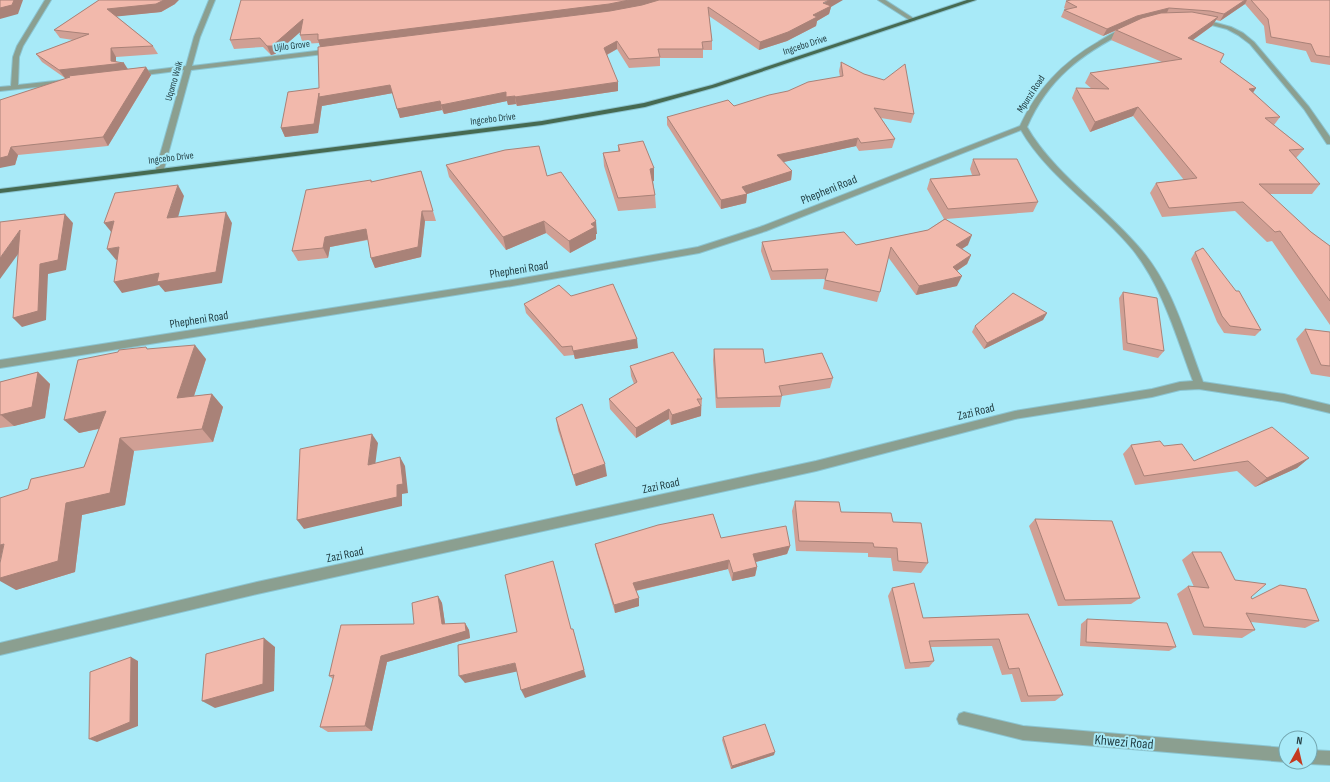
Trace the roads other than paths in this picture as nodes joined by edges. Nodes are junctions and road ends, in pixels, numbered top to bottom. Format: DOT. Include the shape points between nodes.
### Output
graph roads {
  1 [pos="48,0"];
  2 [pos="212,0"];
  3 [pos="881,0"];
  4 [pos="973,0"];
  5 [pos="914,20"];
  6 [pos="1197,20"];
  7 [pos="1134,26"];
  8 [pos="340,50"];
  9 [pos="188,68"];
  10 [pos="133,74"];
  11 [pos="69,81"];
  12 [pos="14,88"];
  13 [pos="0,89"];
  14 [pos="1023,126"];
  15 [pos="1330,142"];
  16 [pos="160,170"];
  17 [pos="0,190"];
  18 [pos="0,364"];
  19 [pos="1199,385"];
  20 [pos="1330,409"];
  21 [pos="0,649"];
  22 [pos="964,718"];
  23 [pos="1278,754"];
  24 [pos="1318,757"];
  25 [pos="1330,758"];
  1 -- 12 [label="street" via="20,46 16,57"];
  2 -- 9 [label="street, Uqomo Walk"];
  3 -- 5 [label="street"];
  4 -- 5 [label="main road, Ingcebo Drive"];
  5 -- 16 [label="main road, Ingcebo Drive" via="714,86 611,112 535,124"];
  6 -- 15 [label="street" via="1223,25 1242,34 1264,54"];
  7 -- 14 [label="street, Mpunzi Road" via="1113,36 1058,73 1047,84"];
  8 -- 9 [label="street, Ujilo Grove"];
  9 -- 10 [label="street, Ujilo Grove"];
  9 -- 16 [label="street, Uqomo Walk"];
  11 -- 12 [label="street"];
  12 -- 13 [label="street"];
  14 -- 18 [label="street, Phepheni Road" via="777,224 699,250 512,283"];
  14 -- 19 [label="street, Mpunzi Road" via="1042,154 1135,247 1151,269 1164,291"];
  16 -- 17 [label="main road, Ingcebo Drive"];
  19 -- 20 [label="street, Zazi Road" via="1284,398"];
  19 -- 21 [label="street, Zazi Road" via="1180,386 1152,393 1016,415 816,466 257,588"];
  22 -- 23 [label="street, Khwezi Road" via="1023,733"];
  24 -- 25 [label="street"];
}
